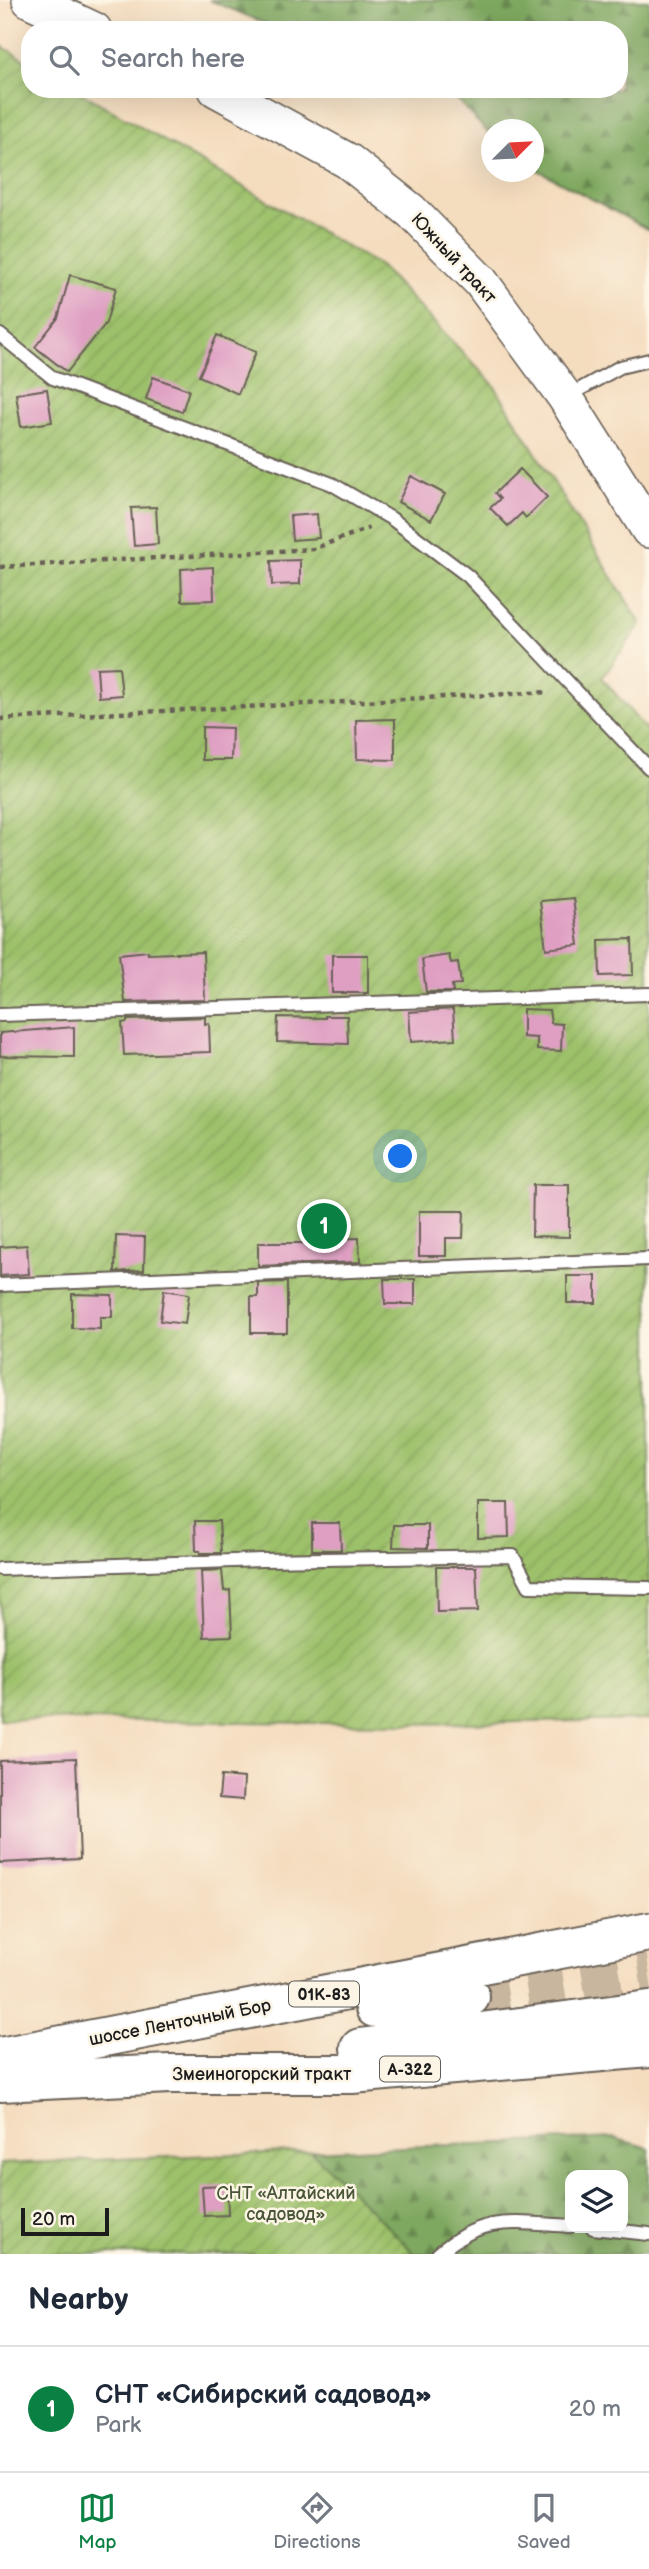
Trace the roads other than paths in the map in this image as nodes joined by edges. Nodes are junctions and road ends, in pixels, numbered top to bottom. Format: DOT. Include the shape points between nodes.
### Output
graph roads {
  1 [pos="30,0"];
  2 [pos="75,21"];
  3 [pos="232,98"];
  4 [pos="0,335"];
  5 [pos="649,360"];
  6 [pos="565,397"];
  7 [pos="649,530"];
  8 [pos="649,768"];
  9 [pos="649,994"];
  10 [pos="0,1015"];
  11 [pos="649,1259"];
  12 [pos="0,1285"];
  13 [pos="0,1569"];
  14 [pos="649,1588"];
  15 [pos="649,1933"];
  16 [pos="470,1997"];
  17 [pos="649,2010"];
  18 [pos="45,2047"];
  19 [pos="649,2048"];
  20 [pos="0,2057"];
  21 [pos="170,2074"];
  22 [pos="0,2082"];
  23 [pos="565,2226"];
  24 [pos="628,2232"];
  25 [pos="649,2234"];
  26 [pos="438,2254"];
  1 -- 2 [label="main road"];
  3 -- 6 [label="main road, Южный тракт" via="348,161 411,211 481,282"];
  4 -- 8 [label="lane" via="53,378 332,484 392,520 468,576"];
  5 -- 6 [label="lane" via="620,367"];
  6 -- 7 [label="main road, Южный тракт"];
  9 -- 10 [label="lane"];
  11 -- 12 [label="lane"];
  13 -- 14 [label="lane" via="513,1556 529,1586"];
  15 -- 18 [label="highway, шоссе Ленточный Бор / 01К-83"];
  16 -- 18 [label="highway"];
  17 -- 21 [label="highway"];
  18 -- 20 [label="highway, шоссе Ленточный Бор / 01К-83"];
  19 -- 21 [label="highway, Змеиногорский тракт / А-322" via="352,2074"];
  21 -- 22 [label="highway, Змеиногорский тракт / А-322"];
  23 -- 26 [label="lane" via="506,2222 467,2231"];
  24 -- 25 [label="lane"];
}
